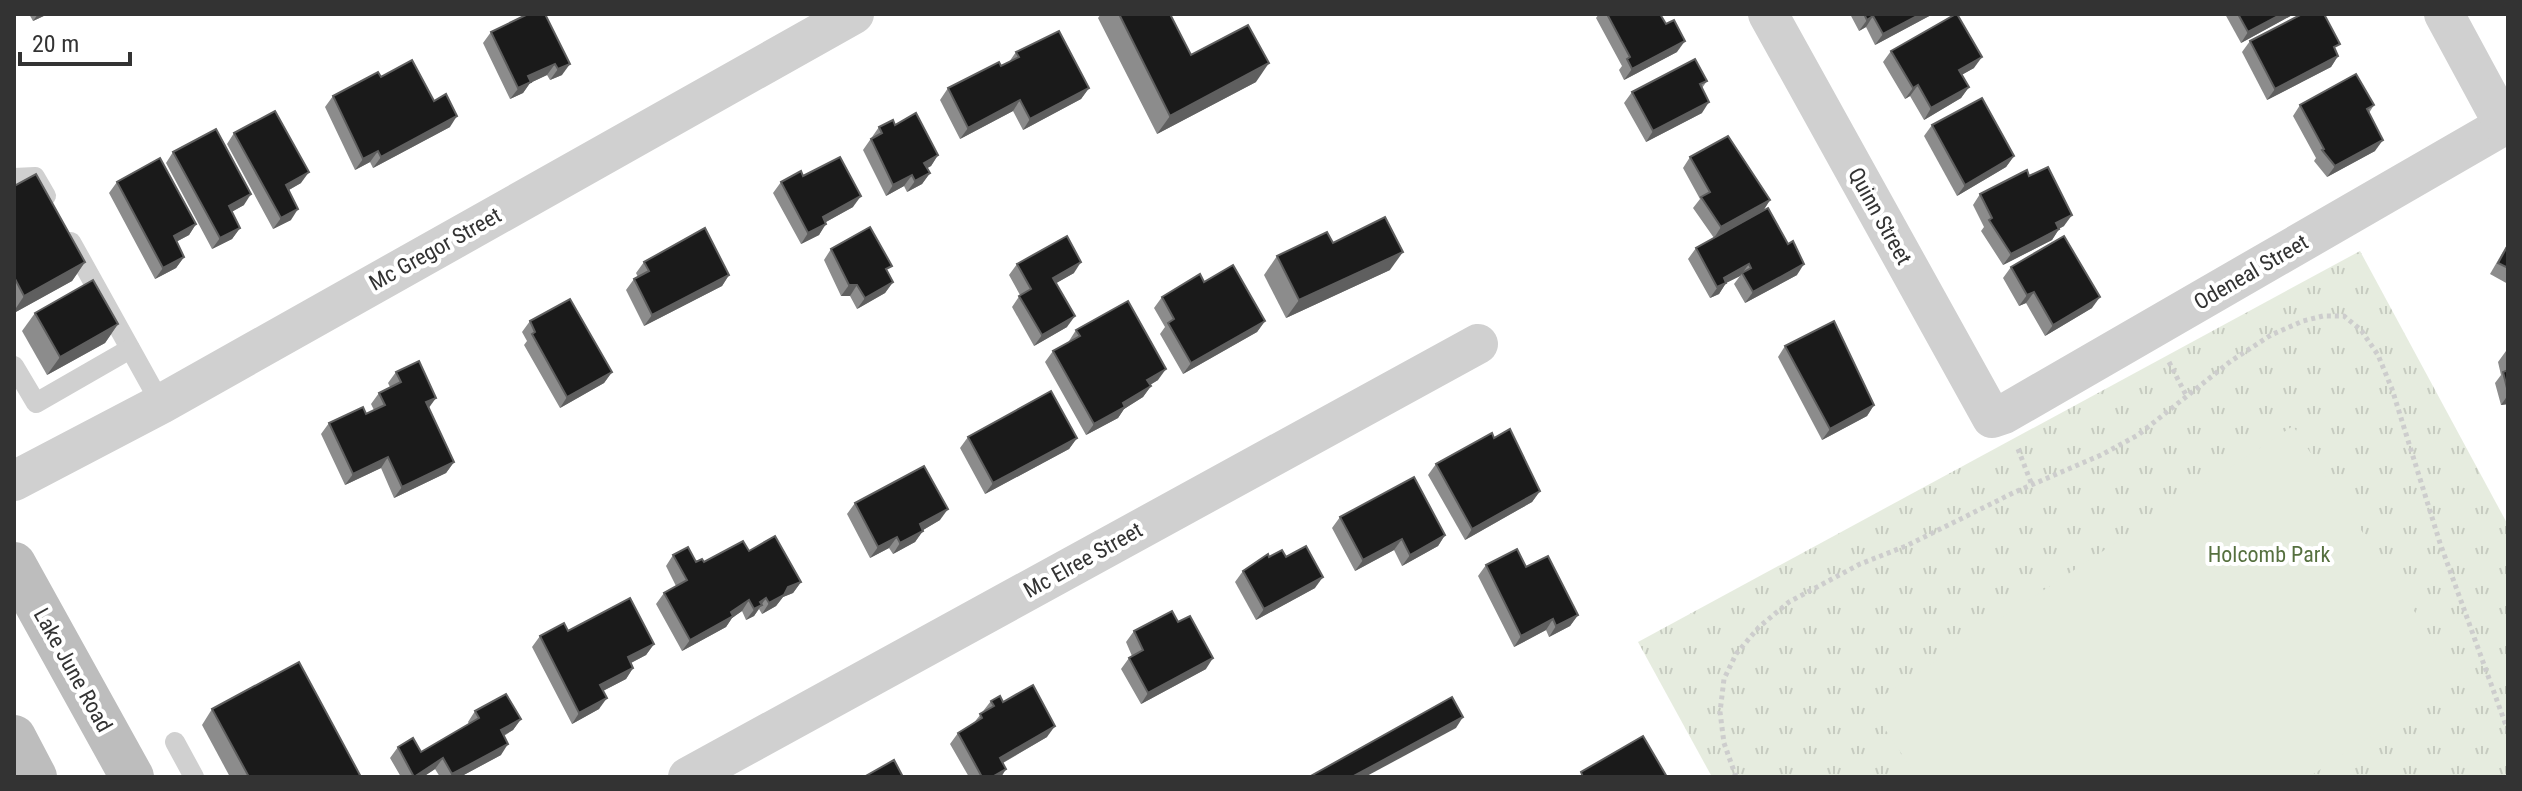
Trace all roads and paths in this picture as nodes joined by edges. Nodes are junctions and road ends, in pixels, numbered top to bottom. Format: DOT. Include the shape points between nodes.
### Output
graph roads {
  1 [pos="1768,14"];
  2 [pos="2444,14"];
  3 [pos="834,19"];
  4 [pos="2506,124"];
  5 [pos="14,178"];
  6 [pos="1478,344"];
  7 [pos="130,349"];
  8 [pos="14,366"];
  9 [pos="161,404"];
  10 [pos="1992,418"];
  11 [pos="14,481"];
  12 [pos="14,564"];
  13 [pos="2508,731"];
  14 [pos="14,737"];
  15 [pos="175,742"];
  16 [pos="191,776"];
  17 [pos="35,777"];
  18 [pos="132,777"];
  19 [pos="688,777"];
  20 [pos="1736,777"];
  1 -- 10 [label="street, Quinn Street"];
  2 -- 4 [label="street"];
  3 -- 9 [label="street, Mc Gregor Street"];
  4 -- 10 [label="street, Odeneal Street"];
  5 -- 7 [label="lane" via="35,177"];
  6 -- 19 [label="street, Mc Elree Street"];
  7 -- 8 [label="lane" via="36,403"];
  7 -- 9 [label="lane"];
  9 -- 11 [label="street, Mc Gregor Street"];
  12 -- 18 [label="main road, Lake June Road"];
  13 -- 20 [label="path" via="2378,355 2344,316 2323,316 2271,335 2138,435 2101,455 1860,564 1789,602 1736,654 1724,679 1720,712"];
  14 -- 17 [label="main road"];
  15 -- 16 [label="lane"];
}
